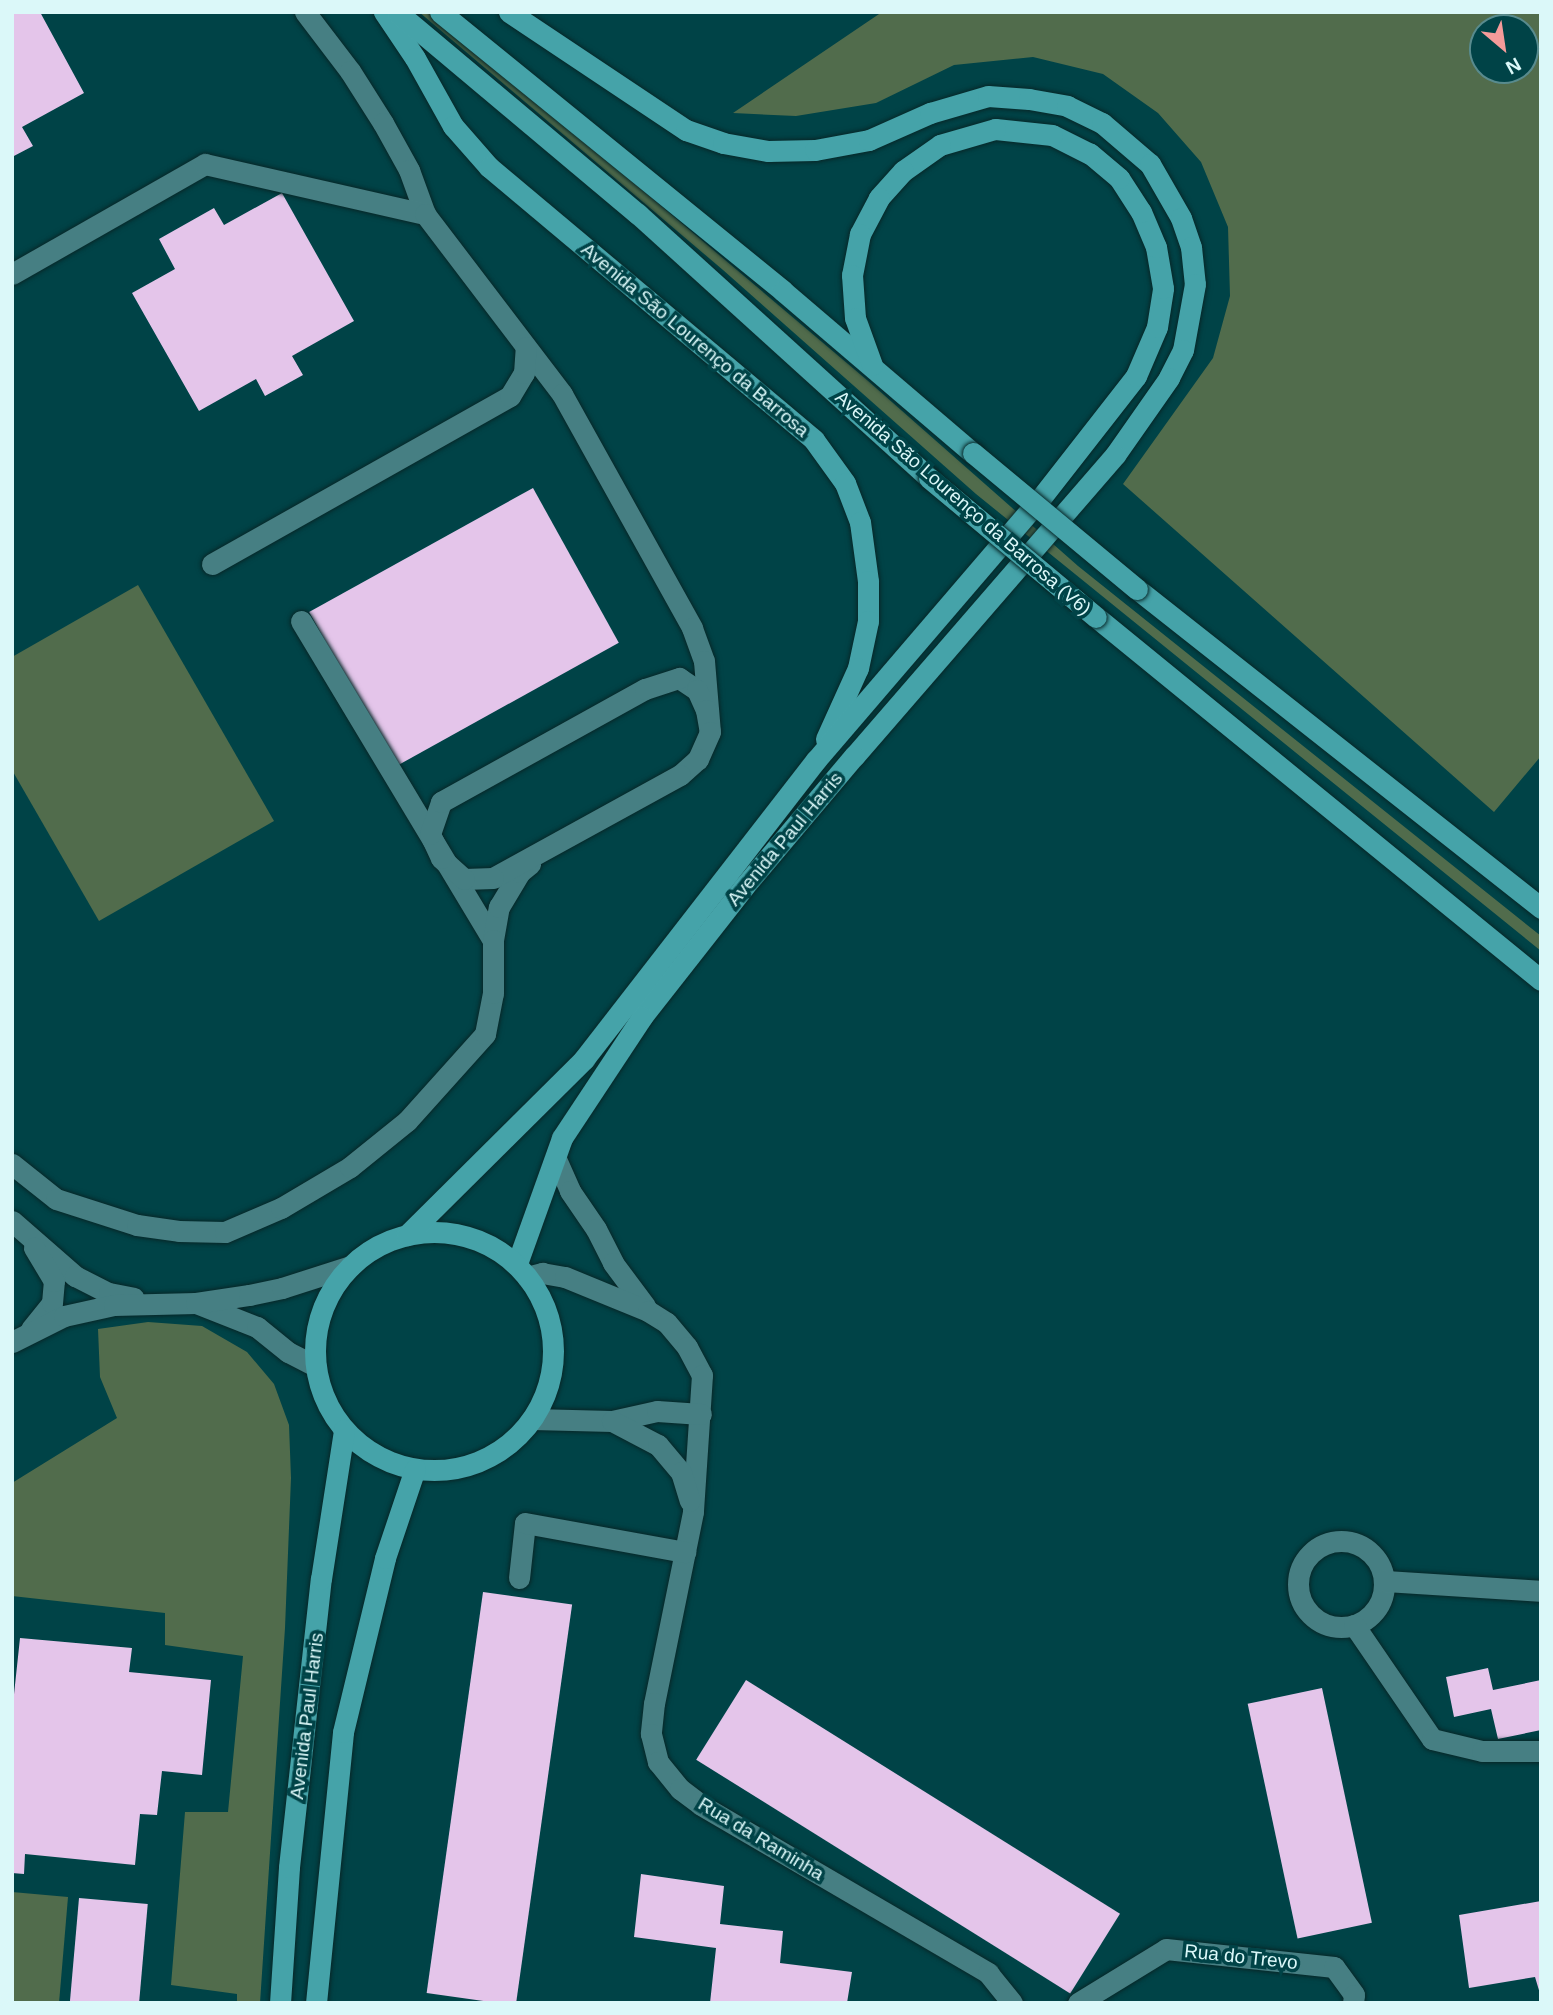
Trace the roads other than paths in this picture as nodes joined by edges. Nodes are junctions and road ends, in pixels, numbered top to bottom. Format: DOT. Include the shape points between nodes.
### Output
graph roads {
  1 [pos="304,12"];
  2 [pos="384,12"];
  3 [pos="397,12"];
  4 [pos="440,12"];
  5 [pos="509,12"];
  6 [pos="425,214"];
  7 [pos="12,274"];
  8 [pos="526,347"];
  9 [pos="872,365"];
  10 [pos="212,564"];
  11 [pos="301,621"];
  12 [pos="710,732"];
  13 [pos="816,760"];
  14 [pos="548,847"];
  15 [pos="441,858"];
  16 [pos="1541,908"];
  17 [pos="493,940"];
  18 [pos="1541,981"];
  19 [pos="556,1159"];
  20 [pos="12,1164"];
  21 [pos="18,1226"];
  22 [pos="407,1235"];
  23 [pos="351,1266"];
  24 [pos="522,1270"];
  25 [pos="153,1303"];
  26 [pos="196,1303"];
  27 [pos="648,1311"];
  28 [pos="20,1338"];
  29 [pos="316,1366"];
  30 [pos="701,1414"];
  31 [pos="532,1419"];
  32 [pos="612,1421"];
  33 [pos="344,1430"];
  34 [pos="415,1469"];
  35 [pos="693,1512"];
  36 [pos="685,1552"];
  37 [pos="519,1578"];
  38 [pos="1384,1581"];
  39 [pos="1541,1591"];
  40 [pos="1354,1625"];
  41 [pos="1541,1751"];
  42 [pos="280,2003"];
  43 [pos="316,2003"];
  44 [pos="1012,2003"];
  45 [pos="1078,2003"];
  46 [pos="1353,2003"];
  1 -- 6 [label="street" via="383,123 410,170"];
  2 -- 13 [label="main road, Avenida São Lourenço da Barrosa" via="453,126 489,167 814,440 845,483 860,522 868,621 858,668"];
  3 -- 18 [label="main road, Avenida São Lourenço da Barrosa (V6), bridge" via="638,214 929,478"];
  4 -- 9 [label="main road"];
  5 -- 19 [label="main road, Avenida Paul Harris" via="686,130 768,151 815,150 869,140 930,113 988,96 1067,106 1102,123 1150,164 1167,189 1191,247 1195,284 1183,350 1169,379 1115,455 743,888 620,1049 562,1138"];
  6 -- 7 [label="street" via="205,164"];
  6 -- 8 [label="street"];
  8 -- 10 [label="street" via="524,373 510,396"];
  8 -- 12 [label="street" via="562,394 692,628 704,662"];
  9 -- 13 [label="main road" via="855,318 852,275 860,234 879,198 903,171 940,145 995,129 1052,135 1090,154 1119,178 1156,247 1163,288 1157,327 1136,376 1040,499"];
  9 -- 16 [label="main road, bridge" via="1137,589"];
  11 -- 15 [label="street"];
  12 -- 14 [label="street" via="698,759 680,775"];
  12 -- 15 [label="street" via="696,690 679,678 645,689 441,802 430,834"];
  13 -- 22 [label="main road, Avenida Paul Harris" via="584,1059"];
  14 -- 15 [label="street" via="493,878 464,879"];
  14 -- 17 [label="street" via="520,872 499,907"];
  15 -- 17 [label="street"];
  17 -- 20 [label="street" via="493,993 485,1034 407,1121 349,1167 281,1208 225,1232 137,1225 55,1199"];
  19 -- 24 [label="main road, Avenida Paul Harris"];
  19 -- 27 [label="street" via="613,1263"];
  21 -- 25 [label="street" via="75,1276 109,1293"];
  21 -- 28 [label="street" via="54,1281 52,1303"];
  22 -- 23 [label="main road" via="386,1242"];
  22 -- 24 [label="main road" via="438,1231 470,1237 499,1250"];
  23 -- 26 [label="street" via="282,1288"];
  23 -- 29 [label="main road" via="337,1282 318,1322"];
  24 -- 27 [label="street" via="565,1277"];
  24 -- 31 [label="main road" via="549,1317 554,1343 545,1396"];
  25 -- 26 [label="street"];
  25 -- 28 [label="street" via="114,1305 64,1316"];
  26 -- 29 [label="street" via="257,1327 288,1352"];
  27 -- 30 [label="street, Rua da Raminha" via="667,1323 697,1363 704,1387"];
  29 -- 33 [label="main road" via="325,1400"];
  30 -- 32 [label="street" via="657,1411"];
  30 -- 35 [label="street, Rua da Raminha"];
  31 -- 32 [label="street"];
  31 -- 34 [label="main road" via="493,1455 468,1466"];
  32 -- 35 [label="street" via="658,1445 681,1472"];
  33 -- 34 [label="main road" via="365,1449"];
  33 -- 42 [label="main road, Avenida Paul Harris" via="321,1579 289,1867"];
  34 -- 43 [label="main road, Avenida Paul Harris" via="386,1558 343,1732"];
  35 -- 36 [label="street, Rua da Raminha"];
  36 -- 37 [label="street" via="525,1523"];
  36 -- 44 [label="street, Rua da Raminha" via="654,1703 651,1734 658,1762 680,1789 701,1805 988,1973"];
  38 -- 39 [label="street"];
  38 -- 40 [label="street" via="1377,1607"];
  38 -- 40 [label="street" via="1373,1554 1361,1545 1330,1542 1308,1555 1297,1587 1301,1602 1327,1626"];
  40 -- 41 [label="street" via="1432,1739 1482,1751"];
  45 -- 46 [label="street, Rua do Trevo" via="1166,1949 1334,1967 1354,1995"];
}
